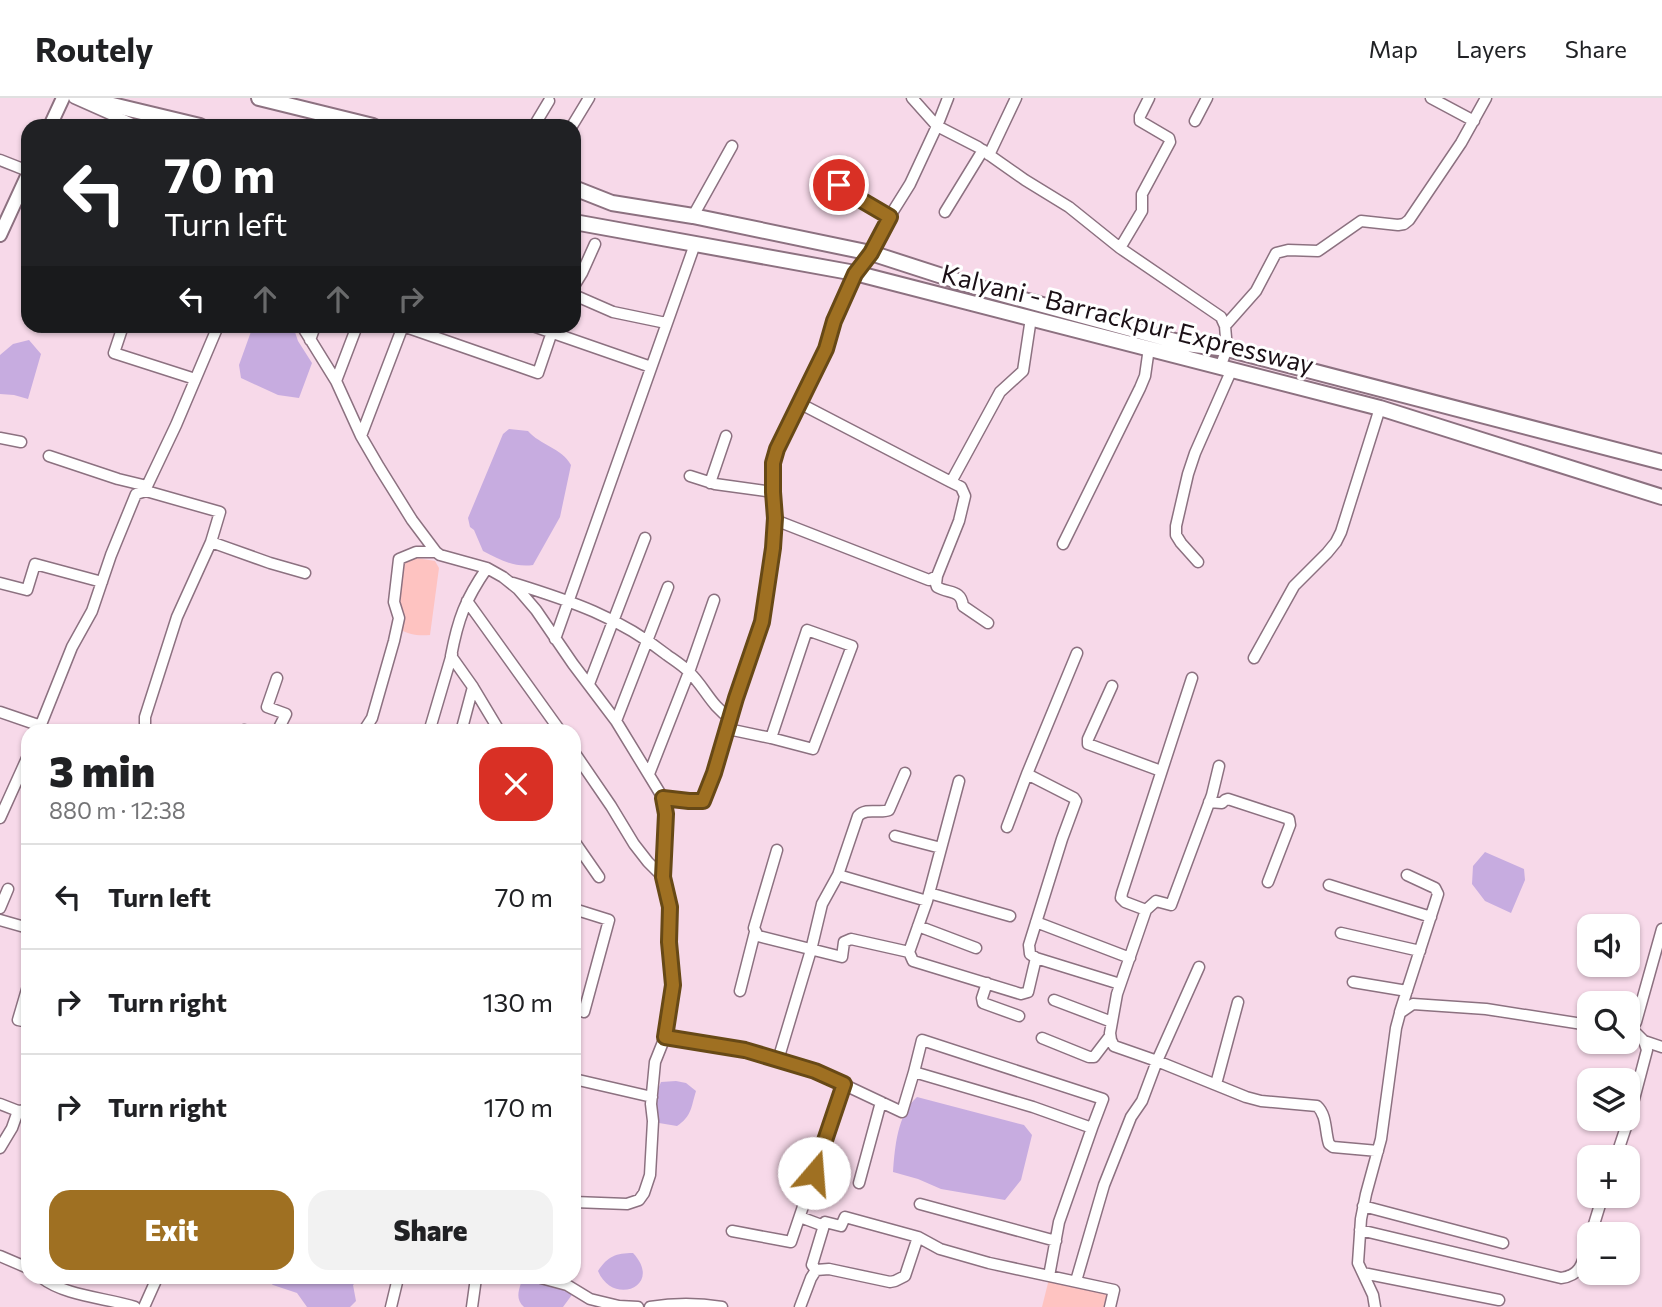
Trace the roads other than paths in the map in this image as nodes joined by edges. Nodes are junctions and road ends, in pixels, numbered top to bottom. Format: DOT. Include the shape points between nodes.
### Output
graph roads {
  1 [pos="63,98"];
  2 [pos="74,98"];
  3 [pos="83,98"];
  4 [pos="261,98"];
  5 [pos="589,98"];
  6 [pos="912,98"];
  7 [pos="947,98"];
  8 [pos="1016,98"];
  9 [pos="1149,98"];
  10 [pos="1207,98"];
  11 [pos="1431,98"];
  12 [pos="1486,98"];
  13 [pos="549,101"];
  14 [pos="53,119"];
  15 [pos="121,119"];
  16 [pos="171,119"];
  17 [pos="345,119"];
  18 [pos="538,119"];
  19 [pos="576,119"];
  20 [pos="1195,121"];
  21 [pos="1474,121"];
  22 [pos="937,126"];
  23 [pos="732,146"];
  24 [pos="986,153"];
  25 [pos="0,160"];
  26 [pos="846,163"];
  27 [pos="21,169"];
  28 [pos="21,188"];
  29 [pos="581,189"];
  30 [pos="945,212"];
  31 [pos="693,216"];
  32 [pos="890,217"];
  33 [pos="581,223"];
  34 [pos="0,235"];
  35 [pos="595,244"];
  36 [pos="695,244"];
  37 [pos="1120,248"];
  38 [pos="871,253"];
  39 [pos="855,274"];
  40 [pos="581,275"];
  41 [pos="581,298"];
  42 [pos="1031,318"];
  43 [pos="666,323"];
  44 [pos="1225,326"];
  45 [pos="121,333"];
  46 [pos="216,333"];
  47 [pos="306,333"];
  48 [pos="312,333"];
  49 [pos="354,333"];
  50 [pos="400,333"];
  51 [pos="423,333"];
  52 [pos="552,333"];
  53 [pos="563,333"];
  54 [pos="310,340"];
  55 [pos="1149,348"];
  56 [pos="1227,349"];
  57 [pos="651,367"];
  58 [pos="1226,368"];
  59 [pos="195,379"];
  60 [pos="336,381"];
  61 [pos="799,403"];
  62 [pos="1380,408"];
  63 [pos="361,436"];
  64 [pos="726,436"];
  65 [pos="0,438"];
  66 [pos="21,442"];
  67 [pos="48,456"];
  68 [pos="1662,462"];
  69 [pos="690,476"];
  70 [pos="951,482"];
  71 [pos="710,483"];
  72 [pos="146,489"];
  73 [pos="773,492"];
  74 [pos="1662,497"];
  75 [pos="775,520"];
  76 [pos="645,538"];
  77 [pos="211,542"];
  78 [pos="1063,544"];
  79 [pos="436,552"];
  80 [pos="1198,562"];
  81 [pos="487,568"];
  82 [pos="305,573"];
  83 [pos="937,576"];
  84 [pos="102,582"];
  85 [pos="0,583"];
  86 [pos="512,583"];
  87 [pos="668,587"];
  88 [pos="714,600"];
  89 [pos="467,601"];
  90 [pos="569,601"];
  91 [pos="613,619"];
  92 [pos="988,623"];
  93 [pos="555,639"];
  94 [pos="648,639"];
  95 [pos="452,653"];
  96 [pos="1077,653"];
  97 [pos="1254,658"];
  98 [pos="689,672"];
  99 [pos="277,678"];
  100 [pos="1192,678"];
  101 [pos="589,684"];
  102 [pos="1112,686"];
  103 [pos="473,687"];
  104 [pos="0,712"];
  105 [pos="617,721"];
  106 [pos="28,724"];
  107 [pos="41,724"];
  108 [pos="145,724"];
  109 [pos="281,724"];
  110 [pos="369,724"];
  111 [pos="431,724"];
  112 [pos="463,724"];
  113 [pos="495,724"];
  114 [pos="555,724"];
  115 [pos="729,724"];
  116 [pos="771,738"];
  117 [pos="581,762"];
  118 [pos="1219,766"];
  119 [pos="1161,771"];
  120 [pos="21,772"];
  121 [pos="905,773"];
  122 [pos="649,774"];
  123 [pos="1027,774"];
  124 [pos="959,781"];
  125 [pos="663,798"];
  126 [pos="1209,802"];
  127 [pos="0,818"];
  128 [pos="1007,827"];
  129 [pos="895,836"];
  130 [pos="941,848"];
  131 [pos="777,850"];
  132 [pos="581,852"];
  133 [pos="838,875"];
  134 [pos="1407,875"];
  135 [pos="598,877"];
  136 [pos="663,877"];
  137 [pos="1268,882"];
  138 [pos="1329,885"];
  139 [pos="8,889"];
  140 [pos="928,897"];
  141 [pos="0,908"];
  142 [pos="1146,909"];
  143 [pos="581,911"];
  144 [pos="1010,916"];
  145 [pos="1431,917"];
  146 [pos="0,920"];
  147 [pos="1036,922"];
  148 [pos="21,926"];
  149 [pos="918,926"];
  150 [pos="1662,929"];
  151 [pos="755,932"];
  152 [pos="1341,933"];
  153 [pos="976,948"];
  154 [pos="811,950"];
  155 [pos="1420,951"];
  156 [pos="909,952"];
  157 [pos="1036,958"];
  158 [pos="1130,958"];
  159 [pos="1199,967"];
  160 [pos="1353,982"];
  161 [pos="987,983"];
  162 [pos="1121,984"];
  163 [pos="740,991"];
  164 [pos="1407,991"];
  165 [pos="1054,1000"];
  166 [pos="1238,1002"];
  167 [pos="1640,1010"];
  168 [pos="584,1012"];
  169 [pos="1400,1013"];
  170 [pos="1018,1016"];
  171 [pos="1111,1022"];
  172 [pos="1577,1023"];
  173 [pos="1110,1036"];
  174 [pos="665,1037"];
  175 [pos="1042,1038"];
  176 [pos="1640,1038"];
  177 [pos="1644,1041"];
  178 [pos="1662,1047"];
  179 [pos="778,1060"];
  180 [pos="1157,1061"];
  181 [pos="914,1072"];
  182 [pos="581,1081"];
  183 [pos="844,1084"];
  184 [pos="1216,1084"];
  185 [pos="652,1097"];
  186 [pos="881,1102"];
  187 [pos="0,1104"];
  188 [pos="21,1110"];
  189 [pos="21,1114"];
  190 [pos="1092,1128"];
  191 [pos="1620,1145"];
  192 [pos="0,1148"];
  193 [pos="1378,1151"];
  194 [pos="859,1183"];
  195 [pos="581,1202"];
  196 [pos="920,1204"];
  197 [pos="1363,1206"];
  198 [pos="800,1217"];
  199 [pos="824,1226"];
  200 [pos="1360,1230"];
  201 [pos="733,1231"];
  202 [pos="918,1237"];
  203 [pos="1056,1241"];
  204 [pos="1503,1243"];
  205 [pos="0,1256"];
  206 [pos="21,1265"];
  207 [pos="816,1269"];
  208 [pos="1363,1273"];
  209 [pos="1577,1273"];
  210 [pos="1049,1276"];
  211 [pos="1076,1281"];
  212 [pos="69,1284"];
  213 [pos="155,1284"];
  214 [pos="397,1284"];
  215 [pos="475,1284"];
  216 [pos="563,1284"];
  217 [pos="1499,1300"];
  218 [pos="135,1307"];
  219 [pos="144,1307"];
  220 [pos="391,1307"];
  221 [pos="472,1307"];
  222 [pos="638,1307"];
  223 [pos="649,1307"];
  224 [pos="722,1307"];
  225 [pos="800,1307"];
  226 [pos="1110,1307"];
  227 [pos="1375,1307"];
  1 -- 14 [label="main road"];
  2 -- 15 [label="street"];
  3 -- 16 [label="highway"];
  4 -- 17 [label="highway"];
  5 -- 19 [label="street"];
  6 -- 22 [label="street"];
  7 -- 22 [label="street"];
  8 -- 24 [label="street"];
  9 -- 37 [label="street" via="1140,121 1168,138 1170,144 1142,194 1142,211"];
  10 -- 20 [label="street"];
  11 -- 21 [label="street"];
  12 -- 21 [label="street"];
  13 -- 18 [label="street"];
  21 -- 44 [label="street" via="1409,220 1398,225 1361,220 1318,251 1276,253 1256,291"];
  22 -- 24 [label="street"];
  22 -- 32 [label="street"];
  23 -- 31 [label="street"];
  24 -- 30 [label="street"];
  24 -- 37 [label="street" via="1069,207"];
  25 -- 27 [label="street"];
  26 -- 32 [label="street" via="841,187"];
  28 -- 34 [label="main road"];
  29 -- 31 [label="highway" via="612,203"];
  31 -- 38 [label="highway"];
  32 -- 38 [label="street"];
  33 -- 36 [label="highway, Kalyani - Barrackpur Expressway"];
  35 -- 40 [label="street"];
  36 -- 39 [label="highway, Kalyani - Barrackpur Expressway"];
  36 -- 43 [label="street"];
  37 -- 44 [label="street" via="1213,311"];
  38 -- 39 [label="street"];
  38 -- 56 [label="highway" via="976,287 1186,344"];
  39 -- 42 [label="highway, Kalyani - Barrackpur Expressway"];
  39 -- 61 [label="street"];
  41 -- 43 [label="street" via="613,312"];
  42 -- 55 [label="highway, Kalyani - Barrackpur Expressway"];
  42 -- 70 [label="street" via="1023,371 1000,392"];
  43 -- 57 [label="street"];
  44 -- 56 [label="street"];
  45 -- 59 [label="street" via="114,353"];
  46 -- 59 [label="street"];
  47 -- 54 [label="street"];
  48 -- 54 [label="street"];
  49 -- 60 [label="street"];
  50 -- 63 [label="street"];
  51 -- 52 [label="street" via="538,373"];
  53 -- 57 [label="street"];
  54 -- 60 [label="street"];
  55 -- 58 [label="highway, Kalyani - Barrackpur Expressway"];
  55 -- 78 [label="street" via="1140,388"];
  56 -- 58 [label="street"];
  56 -- 68 [label="highway"];
  57 -- 90 [label="street"];
  58 -- 62 [label="highway, Kalyani - Barrackpur Expressway"];
  58 -- 80 [label="street" via="1188,474 1176,526 1176,535"];
  59 -- 72 [label="street"];
  60 -- 63 [label="street"];
  61 -- 70 [label="street"];
  61 -- 73 [label="street" via="777,449"];
  62 -- 74 [label="highway, Kalyani - Barrackpur Expressway"];
  62 -- 97 [label="street" via="1336,542 1294,586"];
  63 -- 79 [label="street"];
  64 -- 71 [label="street"];
  65 -- 66 [label="street"];
  67 -- 72 [label="street"];
  69 -- 71 [label="street"];
  70 -- 83 [label="street" via="961,487 965,496 960,521"];
  71 -- 73 [label="street"];
  72 -- 77 [label="street" via="220,512"];
  72 -- 84 [label="street" via="136,494"];
  73 -- 75 [label="street"];
  75 -- 83 [label="street" via="929,580"];
  75 -- 115 [label="street" via="762,622"];
  76 -- 91 [label="street"];
  77 -- 82 [label="street"];
  77 -- 108 [label="street" via="172,629"];
  79 -- 81 [label="street"];
  79 -- 110 [label="street" via="416,552 399,559 394,602 399,618"];
  81 -- 86 [label="street"];
  81 -- 89 [label="street"];
  83 -- 92 [label="street" via="937,587 959,595 962,606"];
  84 -- 85 [label="street" via="35,564 27,590"];
  84 -- 107 [label="street"];
  86 -- 90 [label="street"];
  86 -- 93 [label="street"];
  87 -- 94 [label="street"];
  88 -- 98 [label="street"];
  89 -- 95 [label="street"];
  89 -- 114 [label="street"];
  90 -- 91 [label="street"];
  90 -- 93 [label="street"];
  91 -- 94 [label="street"];
  91 -- 101 [label="street"];
  93 -- 101 [label="street"];
  94 -- 98 [label="street"];
  94 -- 105 [label="street"];
  95 -- 103 [label="street"];
  95 -- 111 [label="street"];
  96 -- 123 [label="street"];
  98 -- 115 [label="street"];
  98 -- 122 [label="street"];
  99 -- 109 [label="street" via="267,707 286,714"];
  100 -- 119 [label="street"];
  101 -- 105 [label="street"];
  102 -- 119 [label="street" via="1088,744"];
  103 -- 112 [label="street"];
  103 -- 113 [label="street"];
  104 -- 106 [label="street"];
  105 -- 122 [label="street"];
  115 -- 116 [label="street"];
  115 -- 125 [label="street" via="703,801"];
  116 -- 116 [label="street" via="813,749 852,646 807,630"];
  117 -- 136 [label="street" via="634,844"];
  118 -- 126 [label="street"];
  119 -- 142 [label="street" via="1121,898"];
  120 -- 127 [label="street"];
  121 -- 133 [label="street" via="889,810 858,816"];
  122 -- 125 [label="street"];
  123 -- 128 [label="street"];
  123 -- 147 [label="street" via="1076,801"];
  124 -- 130 [label="street"];
  125 -- 136 [label="street"];
  126 -- 137 [label="street" via="1228,799 1289,819"];
  126 -- 142 [label="street" via="1171,905 1156,901"];
  129 -- 130 [label="street"];
  130 -- 140 [label="street"];
  131 -- 151 [label="street"];
  132 -- 135 [label="street"];
  133 -- 140 [label="street"];
  133 -- 154 [label="street" via="822,905"];
  134 -- 145 [label="street" via="1438,891"];
  136 -- 174 [label="street" via="670,907 673,985"];
  138 -- 145 [label="street"];
  139 -- 141 [label="street"];
  140 -- 144 [label="street"];
  140 -- 149 [label="street"];
  142 -- 158 [label="street"];
  143 -- 168 [label="street" via="609,920"];
  145 -- 155 [label="street"];
  146 -- 148 [label="street"];
  147 -- 157 [label="street" via="1029,945"];
  147 -- 158 [label="street"];
  149 -- 153 [label="street"];
  149 -- 156 [label="street"];
  150 -- 167 [label="street"];
  151 -- 154 [label="street"];
  151 -- 163 [label="street"];
  152 -- 155 [label="street"];
  154 -- 156 [label="street" via="842,957 844,943 851,939"];
  154 -- 179 [label="street"];
  155 -- 164 [label="street"];
  156 -- 161 [label="street" via="913,961"];
  157 -- 161 [label="street" via="1028,992"];
  157 -- 162 [label="street"];
  158 -- 162 [label="street"];
  159 -- 180 [label="street"];
  160 -- 164 [label="street"];
  161 -- 170 [label="street" via="983,1003"];
  162 -- 171 [label="street"];
  164 -- 169 [label="street"];
  165 -- 171 [label="street"];
  166 -- 184 [label="street"];
  169 -- 172 [label="street" via="1413,1004"];
  169 -- 193 [label="street"];
  171 -- 173 [label="street"];
  173 -- 175 [label="street" via="1089,1057"];
  173 -- 180 [label="street" via="1114,1046"];
  174 -- 179 [label="street"];
  174 -- 185 [label="street" via="655,1062"];
  176 -- 177 [label="street"];
  177 -- 178 [label="street"];
  177 -- 191 [label="street" via="1647,1050"];
  179 -- 183 [label="street"];
  180 -- 184 [label="street"];
  180 -- 211 [label="street" via="1104,1185"];
  181 -- 186 [label="street" via="902,1112"];
  181 -- 190 [label="street"];
  181 -- 190 [label="street" via="922,1040 1103,1098"];
  182 -- 185 [label="street"];
  183 -- 186 [label="street"];
  183 -- 198 [label="street"];
  184 -- 193 [label="street" via="1261,1101 1317,1106 1324,1114 1329,1144"];
  185 -- 195 [label="street" via="650,1175 644,1194 627,1204"];
  186 -- 194 [label="street"];
  187 -- 188 [label="street"];
  189 -- 192 [label="street"];
  190 -- 203 [label="street"];
  193 -- 197 [label="street"];
  196 -- 203 [label="street"];
  197 -- 200 [label="street"];
  197 -- 204 [label="street"];
  198 -- 199 [label="street"];
  198 -- 201 [label="street" via="791,1242"];
  199 -- 202 [label="street" via="825,1222 841,1226 845,1217"];
  199 -- 207 [label="street" via="812,1265"];
  200 -- 208 [label="street" via="1358,1264"];
  200 -- 209 [label="street" via="1561,1278"];
  202 -- 207 [label="street" via="905,1276 895,1281"];
  202 -- 210 [label="street" via="940,1249"];
  203 -- 210 [label="street"];
  205 -- 206 [label="street"];
  207 -- 225 [label="street"];
  208 -- 217 [label="street"];
  208 -- 227 [label="street"];
  210 -- 211 [label="street"];
  211 -- 226 [label="street" via="1114,1290"];
  212 -- 218 [label="street"];
  213 -- 219 [label="street"];
  214 -- 220 [label="street"];
  215 -- 221 [label="street"];
  216 -- 222 [label="street" via="590,1300"];
  223 -- 224 [label="street" via="696,1303"];
}
